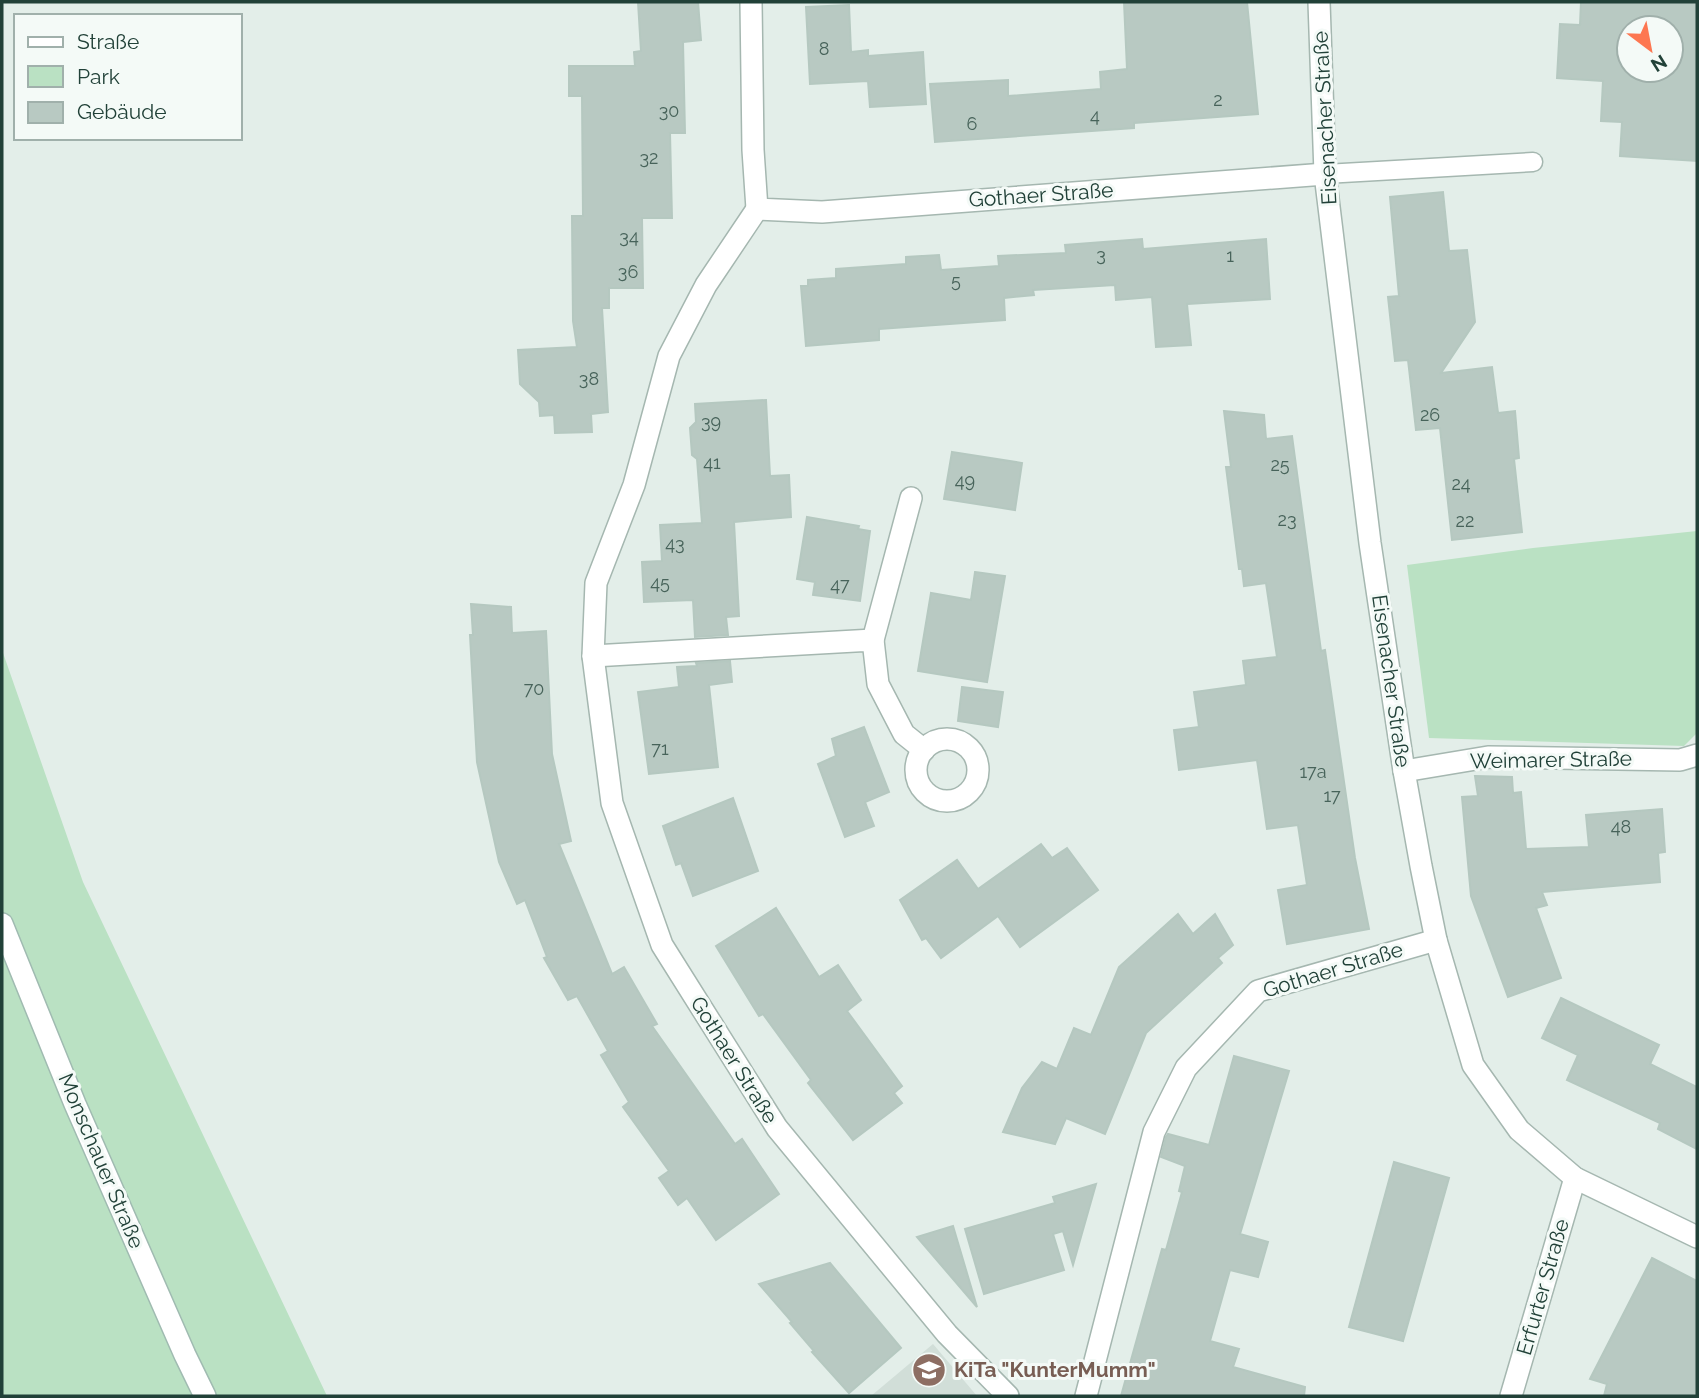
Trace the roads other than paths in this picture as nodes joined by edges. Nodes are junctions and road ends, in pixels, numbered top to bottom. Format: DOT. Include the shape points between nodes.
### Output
graph roads {
  1 [pos="751,2"];
  2 [pos="1319,2"];
  3 [pos="1533,162"];
  4 [pos="1325,174"];
  5 [pos="757,209"];
  6 [pos="911,498"];
  7 [pos="873,640"];
  8 [pos="593,656"];
  9 [pos="924,750"];
  10 [pos="1697,755"];
  11 [pos="1404,771"];
  12 [pos="2,924"];
  13 [pos="1436,940"];
  14 [pos="1575,1178"];
  15 [pos="1697,1237"];
  16 [pos="205,1396"];
  17 [pos="1008,1396"];
  18 [pos="1086,1396"];
  19 [pos="1511,1396"];
  1 -- 5 [label="street"];
  2 -- 4 [label="street, Eisenacher Straße"];
  3 -- 4 [label="lane"];
  4 -- 5 [label="street, Gothaer Straße" via="822,212"];
  4 -- 11 [label="street, Eisenacher Straße" via="1370,543"];
  5 -- 8 [label="street, Gothaer Straße" via="706,285 669,356 634,485 596,583"];
  6 -- 7 [label="street"];
  7 -- 8 [label="street"];
  7 -- 9 [label="street" via="878,684 904,734"];
  8 -- 17 [label="street, Gothaer Straße" via="612,803 662,945 777,1128 947,1334"];
  10 -- 11 [label="street, Weimarer Straße" via="1680,760 1488,757"];
  11 -- 13 [label="street, Eisenacher Straße"];
  12 -- 16 [label="street, Monschauer Straße" via="75,1104"];
  13 -- 14 [label="street, Eisenacher Straße" via="1473,1065 1519,1130"];
  13 -- 18 [label="street, Gothaer Straße" via="1258,991 1186,1068 1154,1132"];
  14 -- 15 [label="street, Eisenacher Straße"];
  14 -- 19 [label="street, Erfurter Straße"];
}
